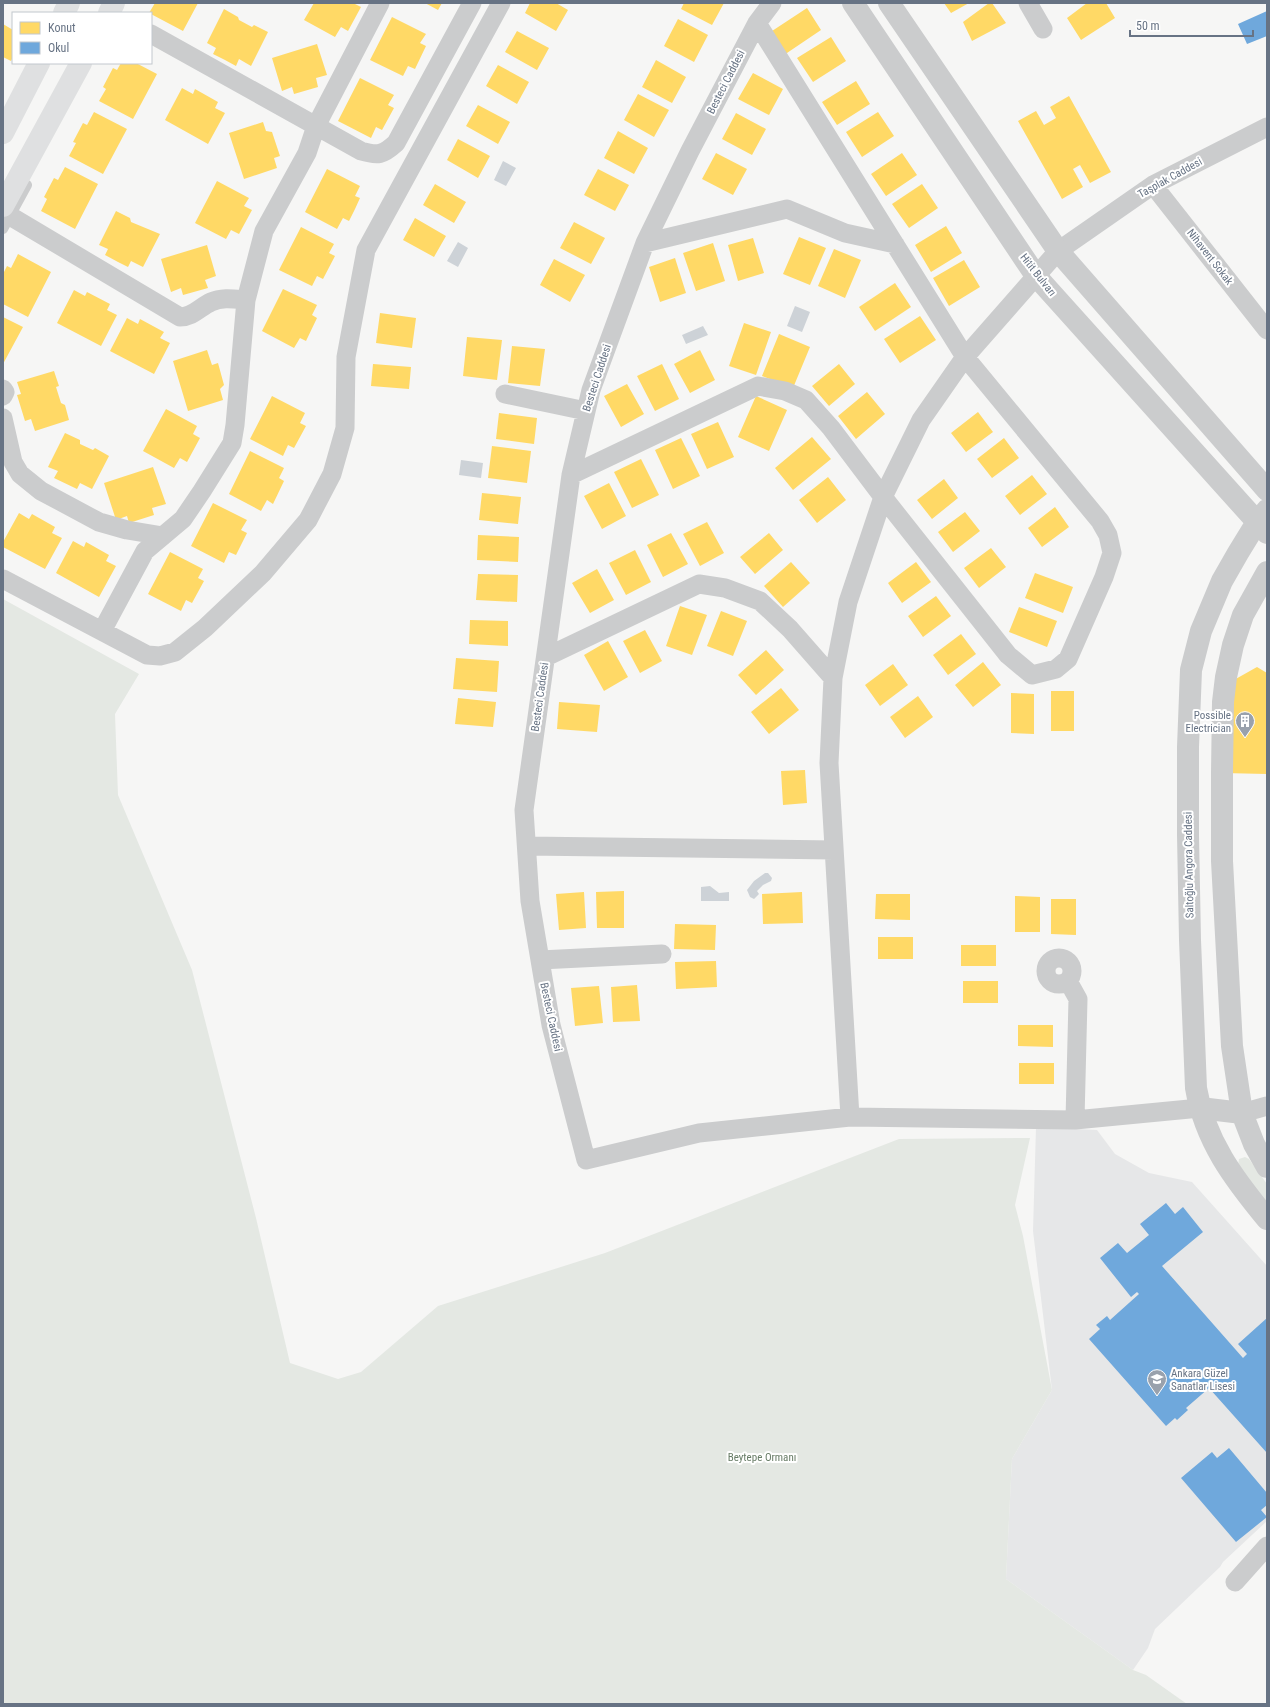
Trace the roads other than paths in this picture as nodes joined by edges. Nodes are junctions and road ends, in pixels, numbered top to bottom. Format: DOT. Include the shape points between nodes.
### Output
graph roads {
  1 [pos="69,3"];
  2 [pos="114,3"];
  3 [pos="124,3"];
  4 [pos="380,3"];
  5 [pos="472,3"];
  6 [pos="501,3"];
  7 [pos="772,3"];
  8 [pos="852,3"];
  9 [pos="889,3"];
  10 [pos="1028,3"];
  11 [pos="64,12"];
  12 [pos="110,12"];
  13 [pos="120,12"];
  14 [pos="756,23"];
  15 [pos="1043,29"];
  16 [pos="152,35"];
  17 [pos="38,64"];
  18 [pos="86,68"];
  19 [pos="316,126"];
  20 [pos="1267,127"];
  21 [pos="3,133"];
  22 [pos="31,177"];
  23 [pos="1153,185"];
  24 [pos="5,217"];
  25 [pos="645,243"];
  26 [pos="895,244"];
  27 [pos="1058,251"];
  28 [pos="1036,276"];
  29 [pos="246,300"];
  30 [pos="1267,330"];
  31 [pos="965,357"];
  32 [pos="3,389"];
  33 [pos="505,394"];
  34 [pos="3,396"];
  35 [pos="586,411"];
  36 [pos="3,418"];
  37 [pos="571,475"];
  38 [pos="1267,490"];
  39 [pos="883,497"];
  40 [pos="1264,522"];
  41 [pos="163,536"];
  42 [pos="1267,572"];
  43 [pos="3,579"];
  44 [pos="102,631"];
  45 [pos="546,657"];
  46 [pos="833,678"];
  47 [pos="527,846"];
  48 [pos="834,850"];
  49 [pos="662,954"];
  50 [pos="540,960"];
  51 [pos="1068,981"];
  52 [pos="1267,1106"];
  53 [pos="1200,1108"];
  54 [pos="1242,1113"];
  55 [pos="850,1116"];
  56 [pos="1075,1120"];
  57 [pos="1267,1167"];
  58 [pos="1267,1219"];
  59 [pos="1267,1546"];
  60 [pos="1234,1582"];
  1 -- 11 [label="main road"];
  2 -- 12 [label="main road"];
  3 -- 13 [label="lane"];
  4 -- 19 [label="street"];
  5 -- 19 [label="street" via="396,143 386,152 374,155 361,151"];
  6 -- 44 [label="street" via="366,250 346,357 345,428 332,474 308,520 263,573 205,628 175,652 160,656 147,655"];
  7 -- 14 [label="street, Besteci Caddesi"];
  8 -- 28 [label="street, Hitit Bulvarı"];
  9 -- 27 [label="street"];
  10 -- 15 [label="street"];
  14 -- 25 [label="street, Besteci Caddesi"];
  14 -- 26 [label="street"];
  16 -- 19 [label="street"];
  17 -- 21 [label="main road"];
  18 -- 24 [label="main road"];
  19 -- 29 [label="street" via="307,153 264,231"];
  20 -- 23 [label="street, Taşplak Caddesi"];
  22 -- 24 [label="lane"];
  23 -- 27 [label="street, Taşplak Caddesi"];
  23 -- 30 [label="street, Nihavent Sokak"];
  24 -- 29 [label="street" via="180,317 187,317 210,302 223,299"];
  25 -- 26 [label="street" via="787,209 845,233"];
  25 -- 35 [label="street, Besteci Caddesi" via="591,390"];
  26 -- 31 [label="street"];
  27 -- 28 [label="street, Taşplak Caddesi"];
  27 -- 38 [label="street"];
  28 -- 31 [label="street, Taşplak Caddesi"];
  28 -- 40 [label="street, Hitit Bulvarı"];
  29 -- 41 [label="street" via="232,444 183,519"];
  31 -- 39 [label="street, Taşplak Caddesi" via="921,420"];
  31 -- 39 [label="street" via="1100,521 1108,535 1112,553 1068,658 1056,670 1032,675 1008,655"];
  32 -- 34 [label="street"];
  33 -- 35 [label="street"];
  35 -- 37 [label="street, Besteci Caddesi"];
  36 -- 41 [label="street" via="13,462 20,474 41,490 99,522"];
  37 -- 39 [label="street" via="758,386 785,391 806,400 831,428"];
  37 -- 45 [label="street, Besteci Caddesi"];
  39 -- 46 [label="street, Taşplak Caddesi" via="848,602"];
  40 -- 53 [label="street, Saltoğlu Angora Caddesi" via="1234,559 1201,631 1191,670 1188,747 1190,940 1196,1088"];
  41 -- 44 [label="street" via="145,551"];
  42 -- 54 [label="street" via="1243,615 1233,645 1226,677 1222,738 1222,860 1228,990 1232,1046"];
  43 -- 44 [label="street"];
  45 -- 46 [label="street" via="699,584 725,588 760,601 790,629"];
  45 -- 47 [label="street, Besteci Caddesi" via="524,810"];
  46 -- 48 [label="street, Taşplak Caddesi" via="829,763"];
  47 -- 48 [label="street"];
  47 -- 50 [label="street, Besteci Caddesi" via="530,901"];
  48 -- 55 [label="street, Taşplak Caddesi"];
  49 -- 50 [label="street"];
  50 -- 55 [label="street, Besteci Caddesi" via="551,1025 586,1160 700,1133"];
  51 -- 56 [label="street" via="1078,999"];
  52 -- 54 [label="street"];
  53 -- 54 [label="street"];
  53 -- 56 [label="street"];
  53 -- 58 [label="street, Saltoğlu Angora Caddesi" via="1207,1131 1225,1164"];
  54 -- 57 [label="street" via="1254,1144"];
  55 -- 56 [label="street"];
  59 -- 60 [label="street"];
}
